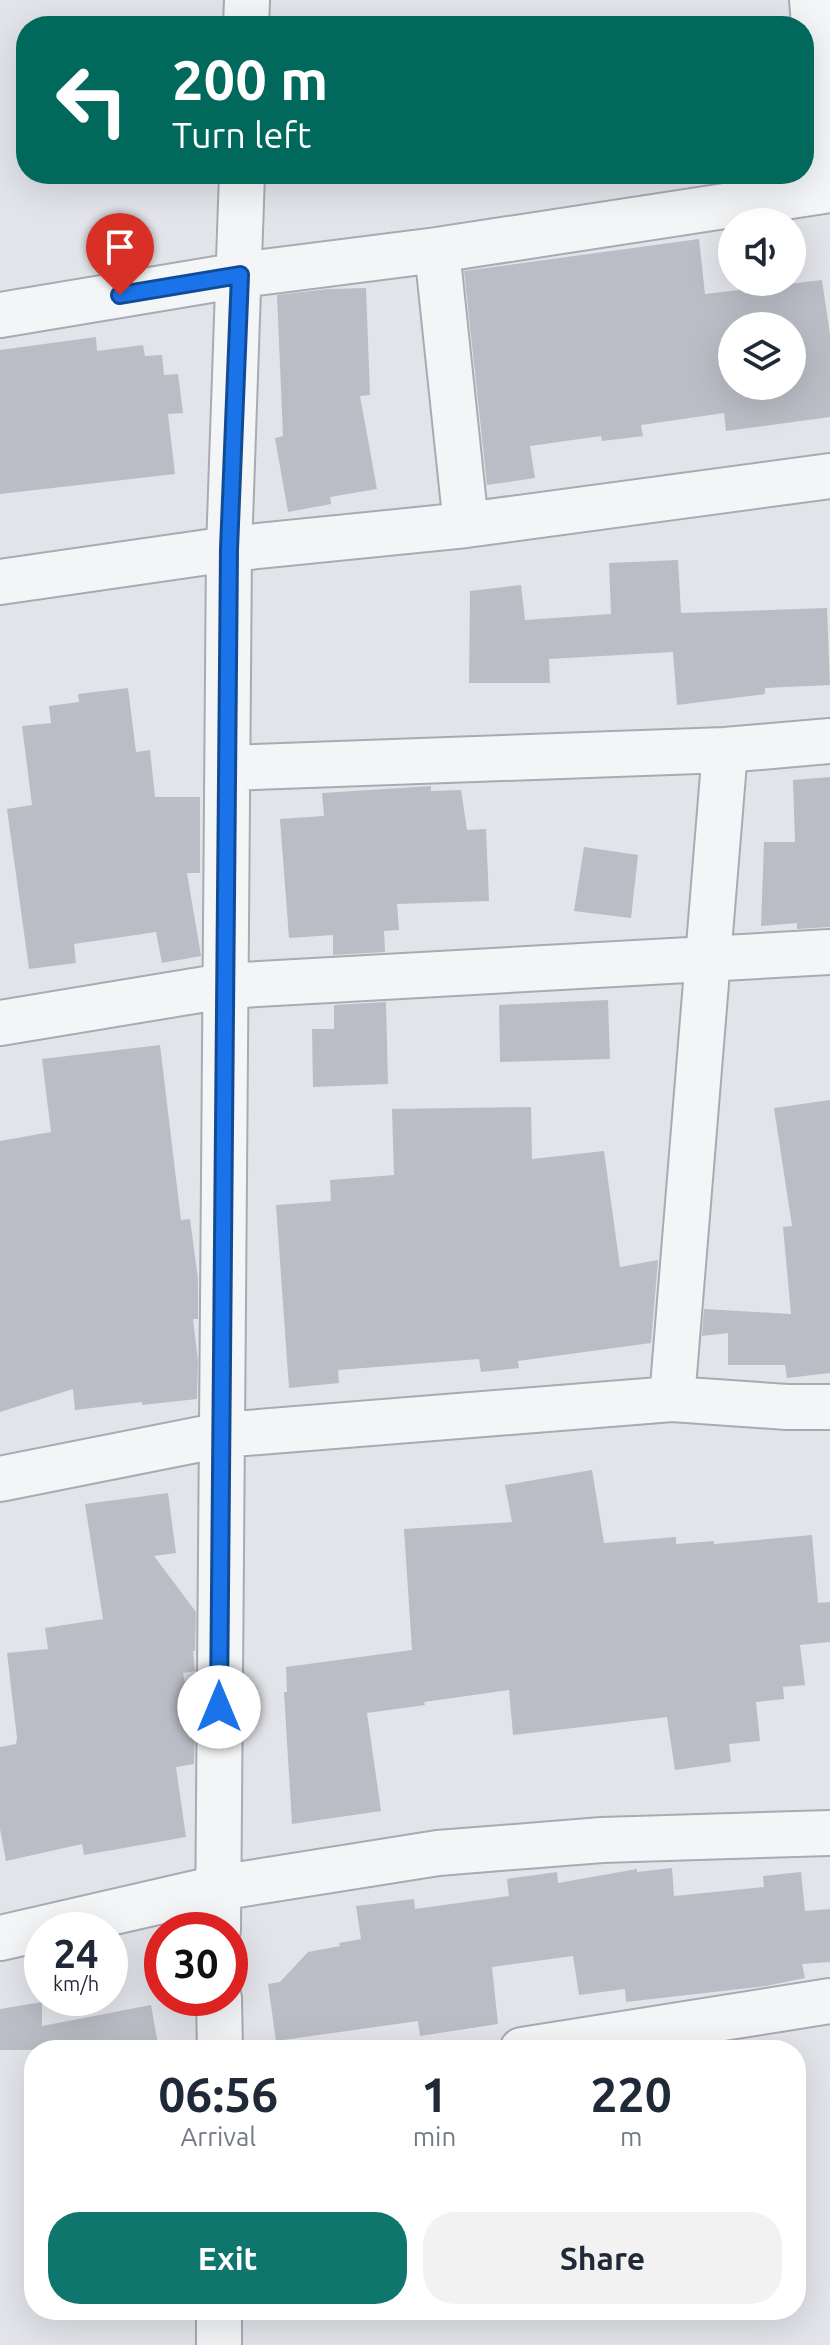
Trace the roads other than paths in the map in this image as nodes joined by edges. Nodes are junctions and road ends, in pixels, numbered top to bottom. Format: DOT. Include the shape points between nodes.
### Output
graph roads {
  1 [pos="814,22"];
  2 [pos="242,184"];
  3 [pos="829,190"];
  4 [pos="437,250"];
  5 [pos="240,275"];
  6 [pos="0,315"];
  7 [pos="830,476"];
  8 [pos="466,525"];
  9 [pos="229,549"];
  10 [pos="0,582"];
  11 [pos="830,741"];
  12 [pos="725,750"];
  13 [pos="229,768"];
  14 [pos="830,952"];
  15 [pos="708,958"];
  16 [pos="224,986"];
  17 [pos="0,1023"];
  18 [pos="672,1399"];
  19 [pos="830,1407"];
  20 [pos="221,1435"];
  21 [pos="0,1479"];
  22 [pos="830,1833"];
  23 [pos="218,1909"];
  24 [pos="0,1938"];
  25 [pos="830,2001"];
  26 [pos="219,2016"];
  27 [pos="220,2040"];
  28 [pos="585,2040"];
  29 [pos="219,2320"];
  30 [pos="219,2345"];
  1 -- 3 [label="street"];
  2 -- 5 [label="street"];
  3 -- 4 [label="street"];
  4 -- 5 [label="street"];
  4 -- 8 [label="street"];
  5 -- 6 [label="street"];
  5 -- 9 [label="street"];
  7 -- 8 [label="street"];
  8 -- 9 [label="street"];
  9 -- 10 [label="street"];
  9 -- 13 [label="street"];
  11 -- 12 [label="street"];
  12 -- 13 [label="street"];
  12 -- 15 [label="street"];
  13 -- 16 [label="street"];
  14 -- 15 [label="street"];
  15 -- 16 [label="street"];
  15 -- 18 [label="street"];
  16 -- 17 [label="street"];
  16 -- 20 [label="street"];
  18 -- 19 [label="street"];
  18 -- 20 [label="street"];
  20 -- 21 [label="street"];
  20 -- 23 [label="street"];
  22 -- 23 [label="street" via="512,1845 438,1853"];
  23 -- 24 [label="street"];
  25 -- 28 [label="street"];
  26 -- 27 [label="street"];
  29 -- 30 [label="street"];
}
